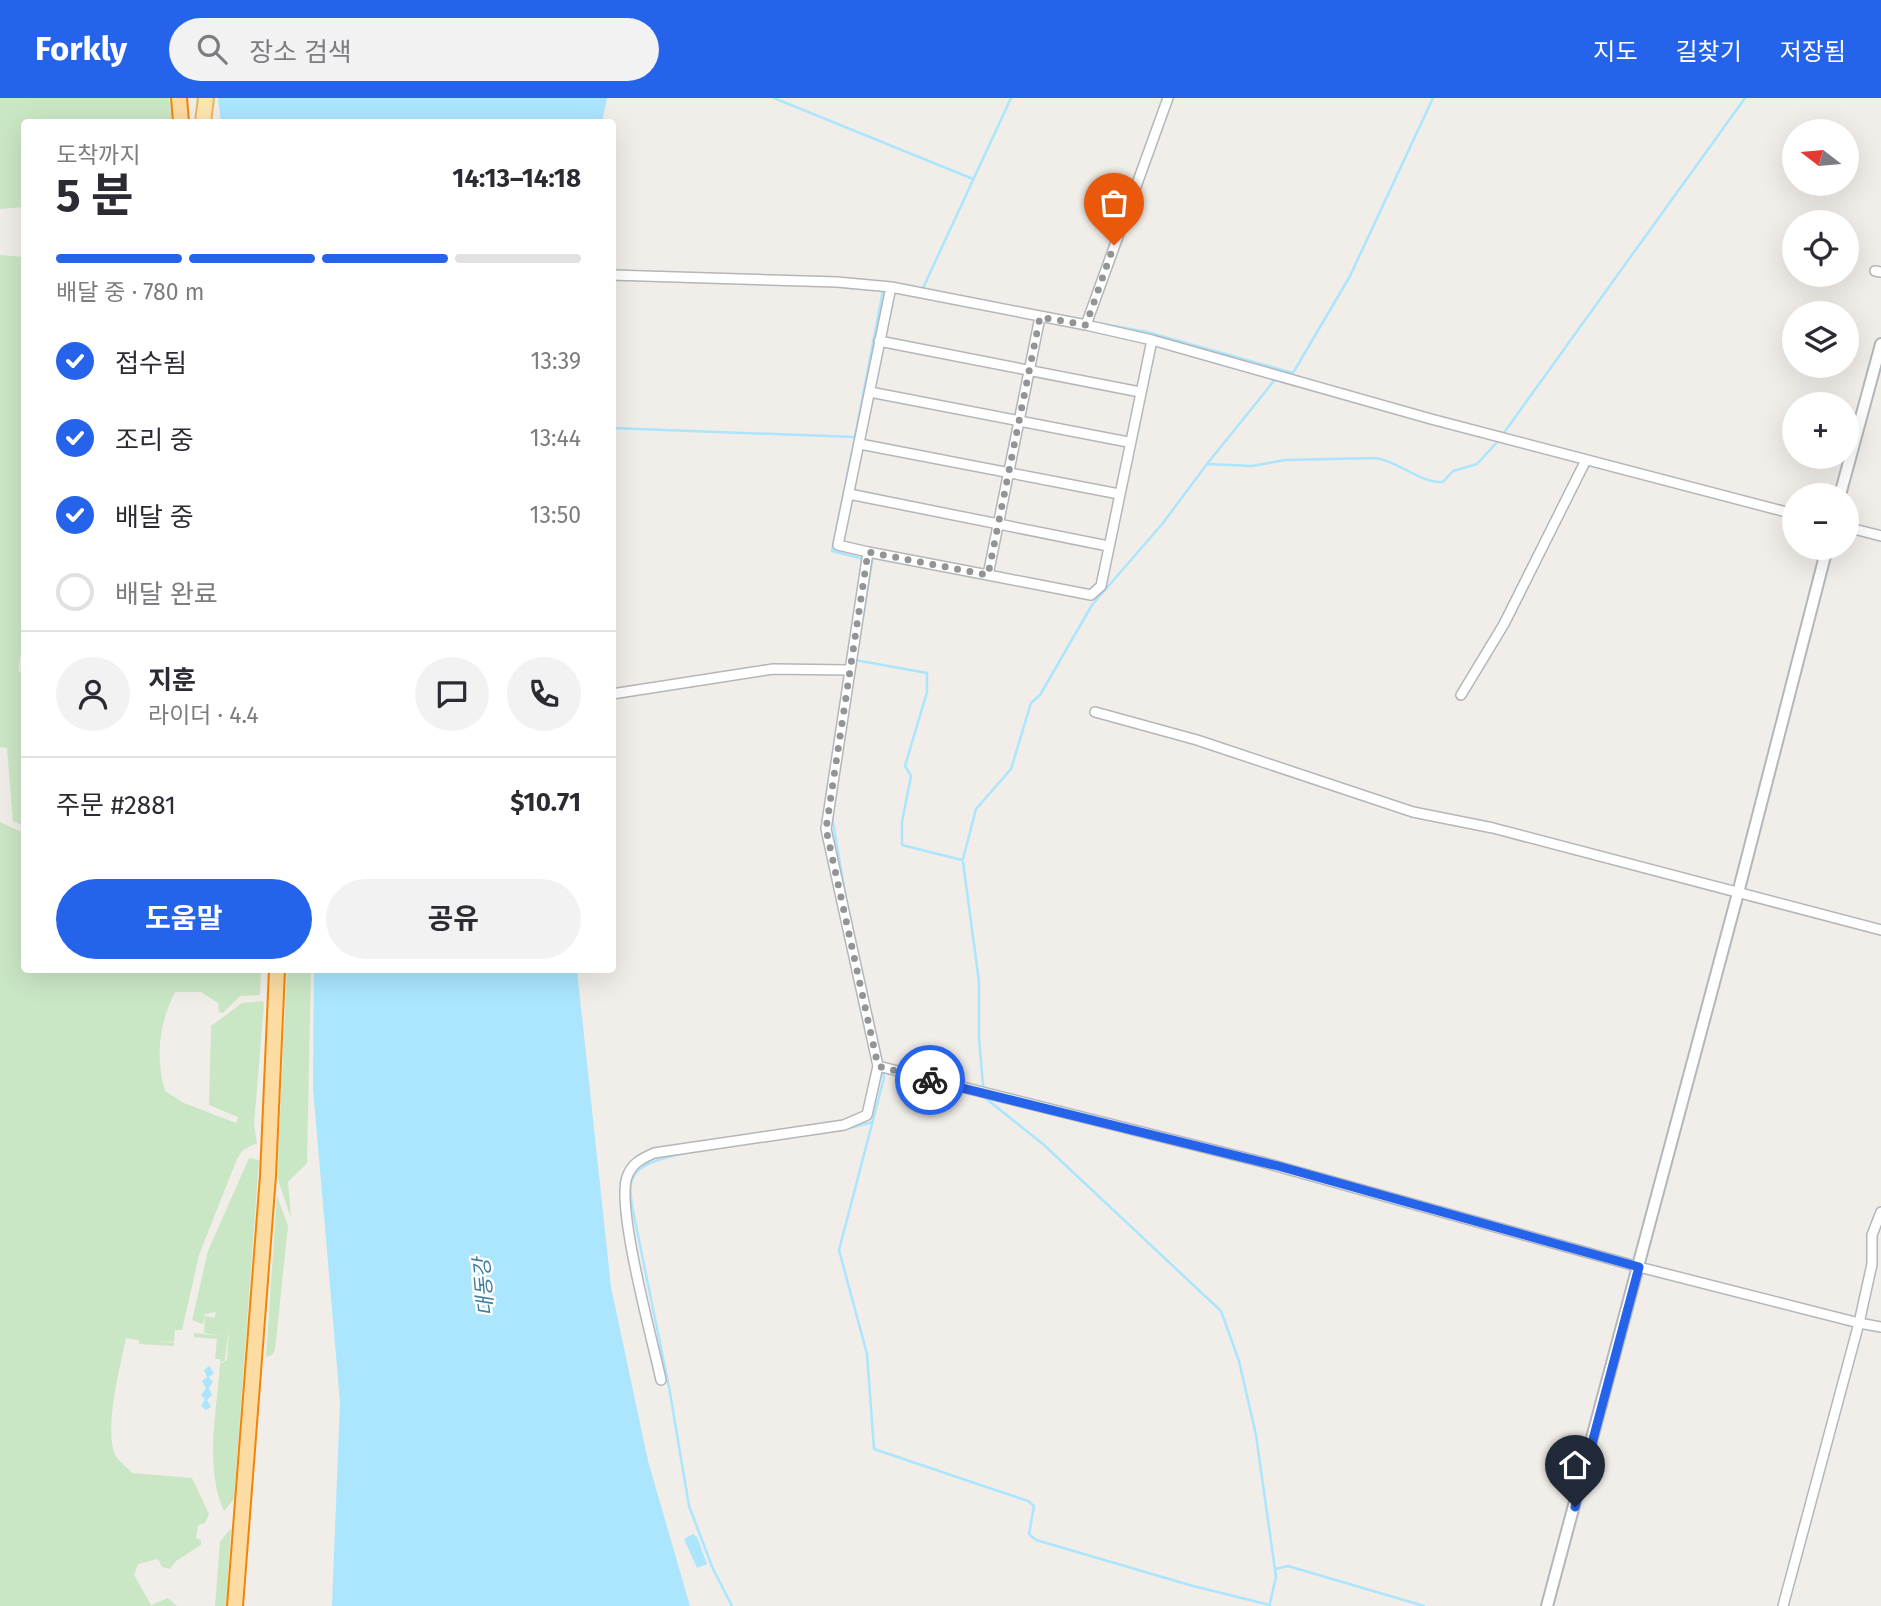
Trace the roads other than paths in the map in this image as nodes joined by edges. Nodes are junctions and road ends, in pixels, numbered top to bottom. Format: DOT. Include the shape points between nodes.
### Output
graph roads {
  1 [pos="179,98"];
  2 [pos="206,98"];
  3 [pos="1168,98"];
  4 [pos="181,119"];
  5 [pos="203,119"];
  6 [pos="616,275"];
  7 [pos="891,287"];
  8 [pos="1040,317"];
  9 [pos="1086,325"];
  10 [pos="1152,340"];
  11 [pos="879,341"];
  12 [pos="1881,344"];
  13 [pos="1029,370"];
  14 [pos="870,392"];
  15 [pos="1140,392"];
  16 [pos="1019,422"];
  17 [pos="1128,442"];
  18 [pos="860,444"];
  19 [pos="1586,460"];
  20 [pos="1008,472"];
  21 [pos="1843,483"];
  22 [pos="849,494"];
  23 [pos="1119,495"];
  24 [pos="1782,511"];
  25 [pos="998,523"];
  26 [pos="1859,530"];
  27 [pos="1881,536"];
  28 [pos="1108,546"];
  29 [pos="868,552"];
  30 [pos="1824,560"];
  31 [pos="988,575"];
  32 [pos="848,670"];
  33 [pos="616,693"];
  34 [pos="1461,695"];
  35 [pos="1095,712"];
  36 [pos="1738,893"];
  37 [pos="1881,930"];
  38 [pos="277,973"];
  39 [pos="878,1066"];
  40 [pos="1881,1212"];
  41 [pos="1639,1267"];
  42 [pos="1859,1323"];
  43 [pos="1881,1327"];
  44 [pos="662,1380"];
  45 [pos="235,1606"];
  46 [pos="1547,1606"];
  47 [pos="1783,1606"];
  1 -- 4 [label="highway"];
  2 -- 5 [label="main road"];
  3 -- 9 [label="street"];
  6 -- 7 [label="street"];
  7 -- 8 [label="street"];
  7 -- 11 [label="street"];
  8 -- 9 [label="street"];
  8 -- 13 [label="street"];
  9 -- 10 [label="street"];
  10 -- 15 [label="street"];
  10 -- 19 [label="street"];
  11 -- 13 [label="street"];
  11 -- 14 [label="street"];
  12 -- 21 [label="street"];
  13 -- 15 [label="street"];
  13 -- 16 [label="street"];
  14 -- 16 [label="street"];
  14 -- 18 [label="street"];
  15 -- 17 [label="street"];
  16 -- 17 [label="street"];
  16 -- 20 [label="street"];
  17 -- 23 [label="street"];
  18 -- 20 [label="street"];
  18 -- 22 [label="street"];
  19 -- 24 [label="street"];
  19 -- 34 [label="street" via="1504,624"];
  20 -- 23 [label="street"];
  20 -- 25 [label="street"];
  22 -- 25 [label="street"];
  22 -- 29 [label="street" via="838,545"];
  23 -- 28 [label="street"];
  25 -- 28 [label="street"];
  25 -- 31 [label="street"];
  26 -- 27 [label="street"];
  28 -- 31 [label="street" via="1101,586 1091,594"];
  29 -- 31 [label="street"];
  29 -- 32 [label="street"];
  30 -- 36 [label="street"];
  32 -- 33 [label="street" via="773,669"];
  32 -- 39 [label="street" via="826,829"];
  35 -- 36 [label="street" via="1197,740 1413,812"];
  36 -- 37 [label="street"];
  36 -- 41 [label="street"];
  38 -- 45 [label="highway" via="268,1176"];
  39 -- 41 [label="street" via="1270,1164"];
  39 -- 44 [label="street" via="867,1115 844,1125 654,1153 636,1162 627,1177 625,1208"];
  40 -- 42 [label="street" via="1872,1235"];
  41 -- 42 [label="street"];
  41 -- 46 [label="street"];
  42 -- 43 [label="street"];
  42 -- 47 [label="street"];
}
